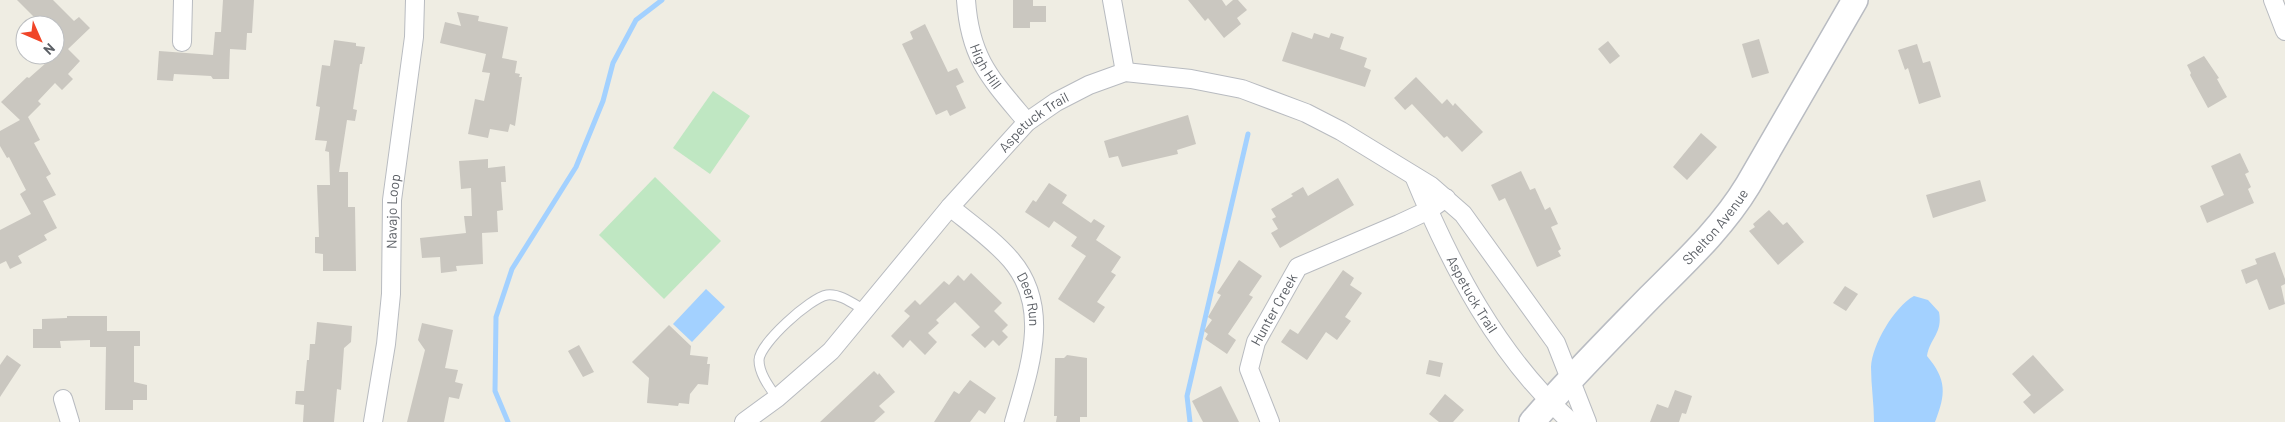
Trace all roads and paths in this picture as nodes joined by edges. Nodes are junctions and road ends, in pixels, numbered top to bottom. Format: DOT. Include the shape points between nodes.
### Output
graph roads {
  1 [pos="184,0"];
  2 [pos="415,0"];
  3 [pos="966,0"];
  4 [pos="1112,0"];
  5 [pos="1855,0"];
  6 [pos="2273,0"];
  7 [pos="2285,31"];
  8 [pos="182,42"];
  9 [pos="1125,72"];
  10 [pos="1027,122"];
  11 [pos="1414,176"];
  12 [pos="1446,198"];
  13 [pos="950,206"];
  14 [pos="1429,210"];
  15 [pos="866,311"];
  16 [pos="1570,378"];
  17 [pos="777,398"];
  18 [pos="63,399"];
  19 [pos="1549,402"];
  20 [pos="70,422"];
  21 [pos="374,422"];
  22 [pos="744,422"];
  23 [pos="1014,422"];
  24 [pos="1270,422"];
  25 [pos="1532,422"];
  26 [pos="1570,422"];
  27 [pos="1587,422"];
  1 -- 8 [label="street"];
  2 -- 21 [label="street, Navajo Loop" via="414,37 392,200 391,294"];
  3 -- 10 [label="street, High Hill" via="971,40 977,57"];
  4 -- 9 [label="street"];
  5 -- 16 [label="main road, Shelton Avenue" via="1731,211 1696,251"];
  6 -- 7 [label="street"];
  9 -- 10 [label="street, Aspetuck Trail" via="1089,85"];
  9 -- 11 [label="street, Aspetuck Trail" via="1209,81 1242,89 1306,113"];
  10 -- 13 [label="street, Aspetuck Trail"];
  11 -- 12 [label="street, Aspetuck Trail"];
  11 -- 14 [label="street, Aspetuck Trail"];
  12 -- 14 [label="street, Hunter Creek"];
  12 -- 16 [label="street, Aspetuck Trail" via="1463,214 1556,343"];
  13 -- 15 [label="street, Aspetuck Trail"];
  13 -- 23 [label="street, Deer Run" via="1005,254 1032,296 1035,311 1032,344"];
  14 -- 19 [label="street, Aspetuck Trail" via="1481,313"];
  14 -- 24 [label="street, Hunter Creek" via="1298,267 1256,342 1249,369"];
  15 -- 17 [label="street, Aspetuck Trail" via="831,351"];
  15 -- 17 [label="lane" via="829,294 806,306 763,348 759,360 766,382"];
  16 -- 19 [label="main road, Shelton Avenue"];
  16 -- 27 [label="street, Aspetuck Trail"];
  17 -- 22 [label="street, Aspetuck Trail"];
  18 -- 20 [label="street"];
  19 -- 25 [label="main road, Shelton Avenue"];
  19 -- 26 [label="street, Aspetuck Trail"];
}
